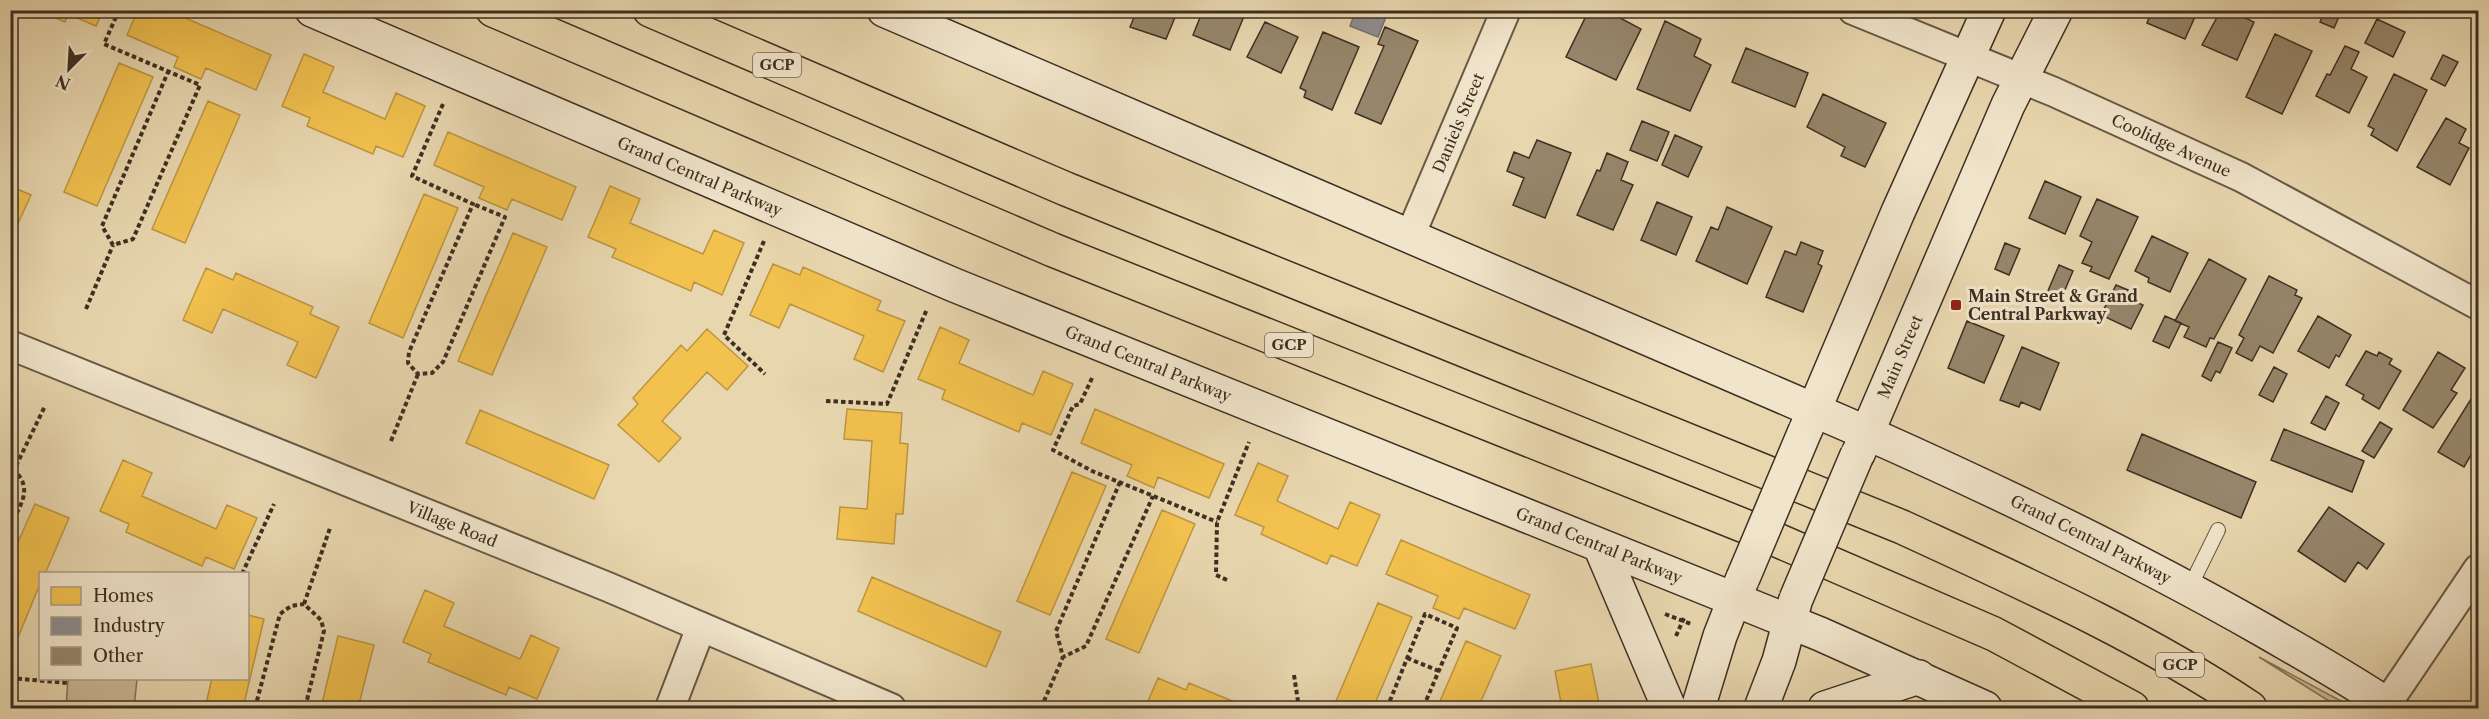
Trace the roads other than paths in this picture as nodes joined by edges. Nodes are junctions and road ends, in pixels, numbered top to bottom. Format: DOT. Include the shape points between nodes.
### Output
graph roads {
  1 [pos="312,10"];
  2 [pos="493,10"];
  3 [pos="651,10"];
  4 [pos="707,10"];
  5 [pos="884,10"];
  6 [pos="1506,10"];
  7 [pos="1854,10"];
  8 [pos="1989,10"];
  9 [pos="2056,10"];
  10 [pos="1967,57"];
  11 [pos="2020,79"];
  12 [pos="904,119"];
  13 [pos="1410,236"];
  14 [pos="2478,305"];
  15 [pos="10,345"];
  16 [pos="1809,421"];
  17 [pos="1862,444"];
  18 [pos="2218,530"];
  19 [pos="1600,546"];
  20 [pos="2478,569"];
  21 [pos="1738,589"];
  22 [pos="2189,589"];
  23 [pos="1792,611"];
  24 [pos="701,627"];
  25 [pos="1919,677"];
  26 [pos="2389,707"];
  27 [pos="670,708"];
  28 [pos="891,708"];
  29 [pos="1669,708"];
  30 [pos="1698,708"];
  31 [pos="1761,708"];
  32 [pos="1825,708"];
  33 [pos="1985,708"];
  34 [pos="2132,708"];
  35 [pos="2250,708"];
  1 -- 19 [label="main road, Grand Central Parkway" via="954,285"];
  2 -- 34 [label="highway, GCP" via="1053,250 1747,527 1994,634"];
  3 -- 12 [label="highway, GCP"];
  4 -- 12 [label="highway"];
  5 -- 13 [label="main road, Grand Central Parkway"];
  6 -- 13 [label="street, Daniels Street"];
  7 -- 10 [label="street, Coolidge Avenue"];
  8 -- 10 [label="main road"];
  9 -- 11 [label="main road, Main Street"];
  10 -- 11 [label="street, Coolidge Avenue"];
  10 -- 16 [label="main road"];
  11 -- 14 [label="street, Coolidge Avenue" via="2252,182"];
  11 -- 17 [label="main road, Main Street"];
  12 -- 35 [label="highway, GCP" via="1902,527 2140,642"];
  13 -- 16 [label="main road, Grand Central Parkway"];
  15 -- 24 [label="street, Village Road"];
  16 -- 17 [label="main road, Grand Central Parkway"];
  16 -- 21 [label="main road, bridge"];
  17 -- 22 [label="main road, Grand Central Parkway" via="1999,494"];
  17 -- 23 [label="main road, Main Street, bridge"];
  18 -- 22 [label="lane"];
  19 -- 21 [label="main road, Grand Central Parkway"];
  19 -- 29 [label="main road"];
  20 -- 26 [label="street"];
  21 -- 23 [label="main road, Grand Central Parkway"];
  21 -- 30 [label="main road"];
  22 -- 26 [label="main road, Grand Central Parkway"];
  23 -- 25 [label="main road, Grand Central Parkway"];
  23 -- 31 [label="main road, Main Street"];
  24 -- 27 [label="street"];
  24 -- 28 [label="street, Village Road"];
  25 -- 32 [label="main road"];
  25 -- 33 [label="main road, Grand Central Parkway"];
}
